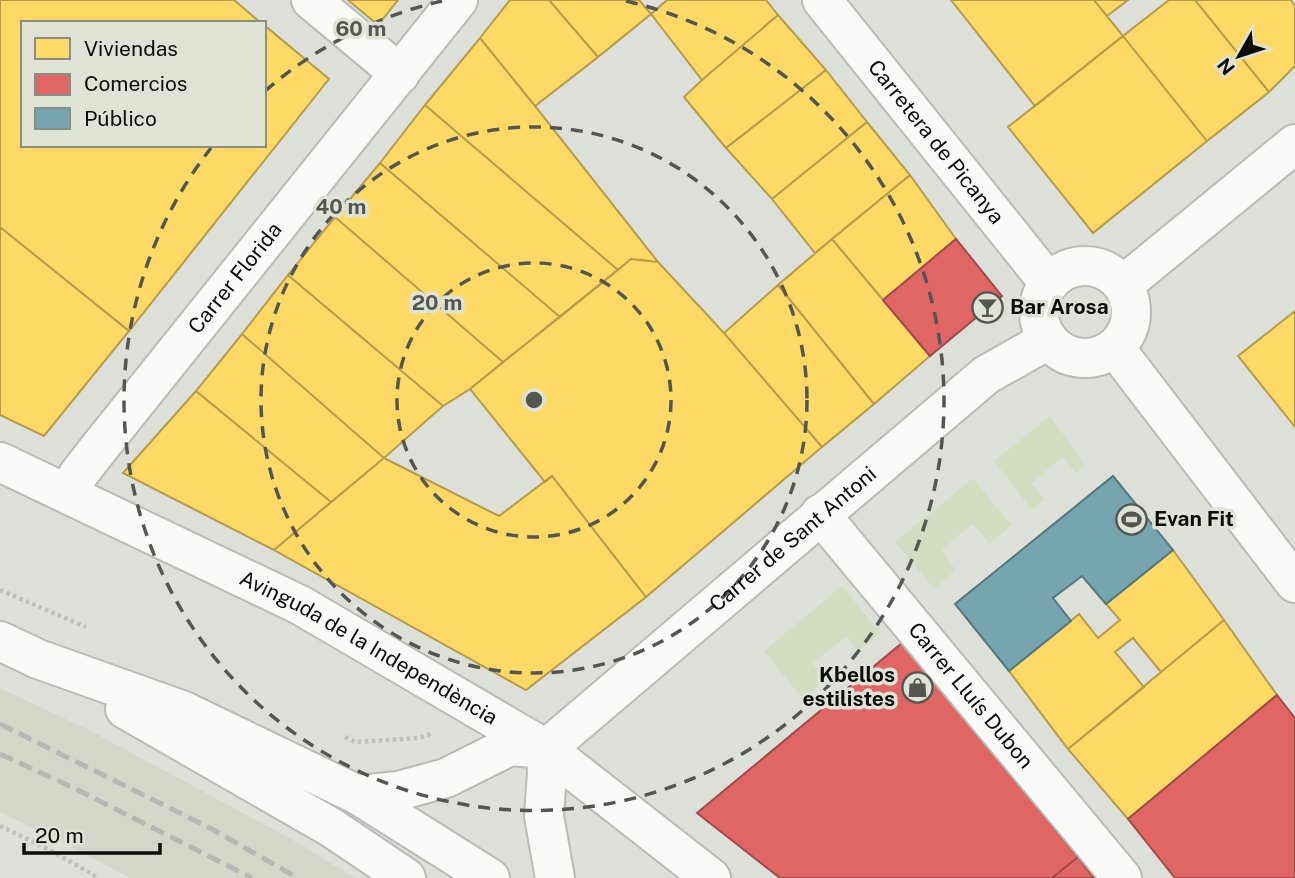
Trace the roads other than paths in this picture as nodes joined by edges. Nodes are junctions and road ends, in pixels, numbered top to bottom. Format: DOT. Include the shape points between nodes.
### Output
graph roads {
  1 [pos="311,0"];
  2 [pos="458,0"];
  3 [pos="827,2"];
  4 [pos="400,74"];
  5 [pos="1295,144"];
  6 [pos="1049,283"];
  7 [pos="1123,285"];
  8 [pos="1048,340"];
  9 [pos="1115,348"];
  10 [pos="0,462"];
  11 [pos="71,495"];
  12 [pos="820,514"];
  13 [pos="1295,583"];
  14 [pos="0,641"];
  15 [pos="38,659"];
  16 [pos="546,749"];
  17 [pos="358,795"];
  18 [pos="406,878"];
  19 [pos="490,878"];
  20 [pos="555,878"];
  21 [pos="711,878"];
  22 [pos="1122,878"];
  1 -- 4 [label="street"];
  2 -- 4 [label="street, Carrer Florida"];
  3 -- 6 [label="street, Carretera de Picanya"];
  4 -- 11 [label="street, Carrer Florida" via="78,475"];
  5 -- 7 [label="street"];
  6 -- 7 [label="street" via="1072,268 1087,266 1100,268"];
  6 -- 8 [label="street" via="1039,305"];
  7 -- 9 [label="street" via="1132,311 1130,325"];
  8 -- 9 [label="street" via="1059,351 1088,359"];
  8 -- 12 [label="street, Carrer de Sant Antoni" via="986,375"];
  9 -- 13 [label="street"];
  10 -- 11 [label="street, Avinguda de la Independència"];
  11 -- 16 [label="street, Avinguda de la Independència" via="300,605"];
  12 -- 16 [label="street, Carrer de Sant Antoni"];
  12 -- 22 [label="street, Carrer Lluís Dubon"];
  14 -- 15 [label="street"];
  15 -- 17 [label="street" via="184,711"];
  15 -- 18 [label="street" via="332,828"];
  16 -- 17 [label="street" via="510,746 446,778"];
  16 -- 20 [label="street" via="544,816"];
  16 -- 21 [label="street, Avinguda de la Independència"];
  17 -- 19 [label="street"];
}
